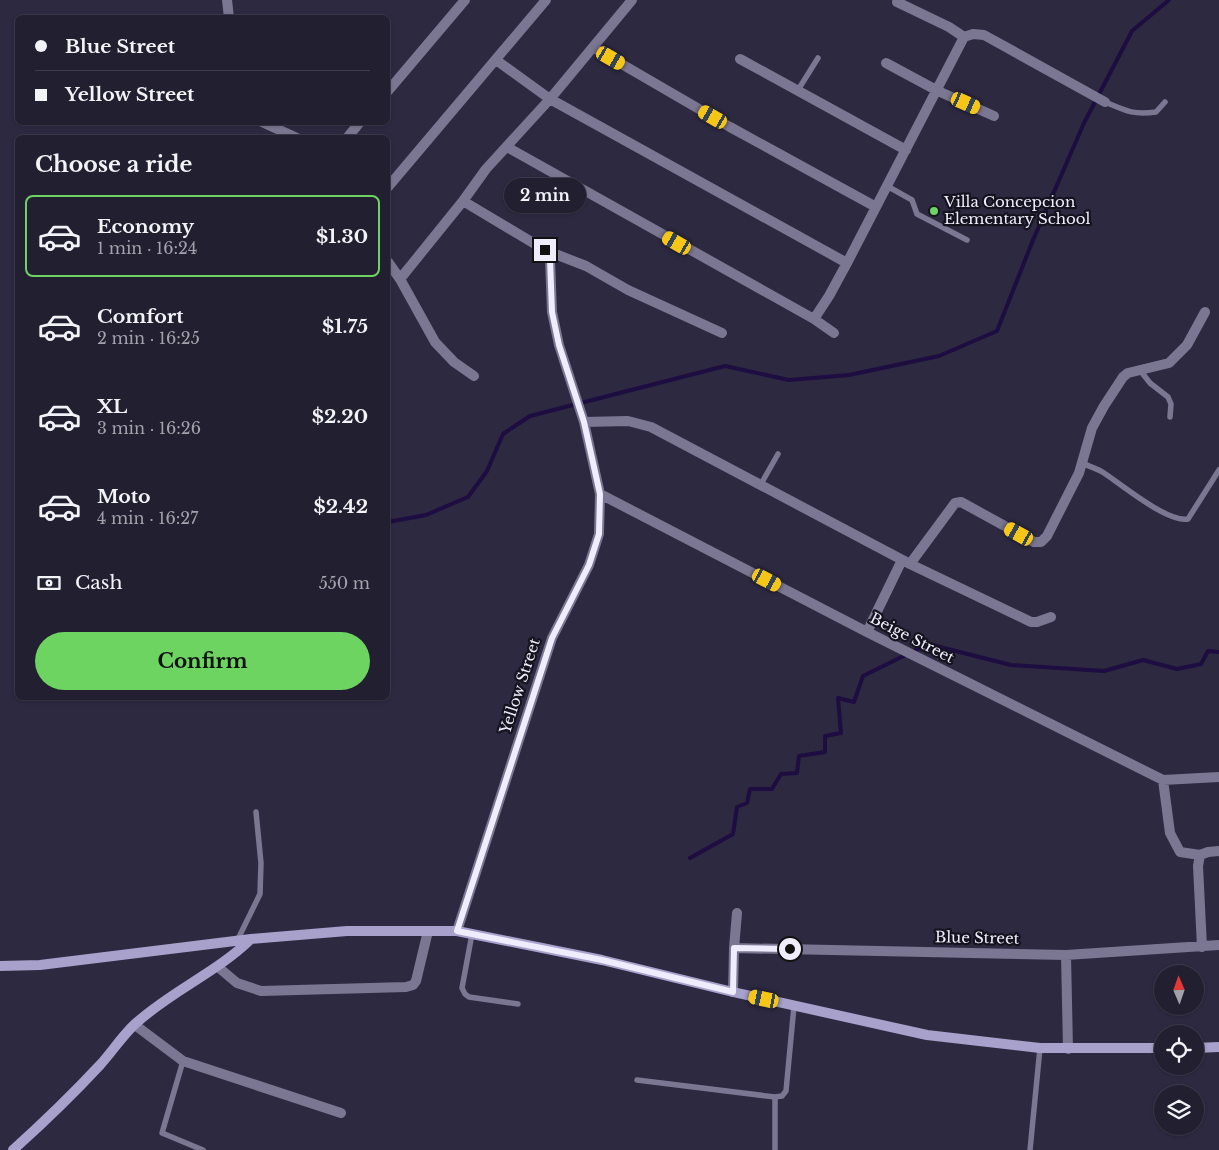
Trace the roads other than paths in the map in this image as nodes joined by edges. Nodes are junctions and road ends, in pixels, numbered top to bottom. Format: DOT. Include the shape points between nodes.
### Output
graph roads {
  1 [pos="227,0"];
  2 [pos="465,0"];
  3 [pos="546,0"];
  4 [pos="632,0"];
  5 [pos="897,2"];
  6 [pos="229,15"];
  7 [pos="964,37"];
  8 [pos="594,48"];
  9 [pos="818,58"];
  10 [pos="740,59"];
  11 [pos="496,60"];
  12 [pos="886,63"];
  13 [pos="390,89"];
  14 [pos="798,90"];
  15 [pos="938,91"];
  16 [pos="550,99"];
  17 [pos="1105,102"];
  18 [pos="1165,102"];
  19 [pos="994,116"];
  20 [pos="269,125"];
  21 [pos="358,125"];
  22 [pos="290,135"];
  23 [pos="349,135"];
  24 [pos="507,147"];
  25 [pos="906,150"];
  26 [pos="390,185"];
  27 [pos="887,186"];
  28 [pos="463,201"];
  29 [pos="876,207"];
  30 [pos="967,240"];
  31 [pos="545,250"];
  32 [pos="847,263"];
  33 [pos="390,265"];
  34 [pos="400,279"];
  35 [pos="1205,312"];
  36 [pos="814,319"];
  37 [pos="722,333"];
  38 [pos="834,333"];
  39 [pos="1140,369"];
  40 [pos="474,376"];
  41 [pos="1170,417"];
  42 [pos="583,419"];
  43 [pos="778,454"];
  44 [pos="1083,464"];
  45 [pos="1219,470"];
  46 [pos="761,484"];
  47 [pos="600,494"];
  48 [pos="906,562"];
  49 [pos="1051,617"];
  50 [pos="867,632"];
  51 [pos="1219,777"];
  52 [pos="1162,780"];
  53 [pos="256,812"];
  54 [pos="1219,851"];
  55 [pos="1200,855"];
  56 [pos="737,913"];
  57 [pos="428,930"];
  58 [pos="457,931"];
  59 [pos="472,934"];
  60 [pos="251,939"];
  61 [pos="237,941"];
  62 [pos="1219,945"];
  63 [pos="1202,947"];
  64 [pos="734,948"];
  65 [pos="1066,955"];
  66 [pos="0,966"];
  67 [pos="218,967"];
  68 [pos="733,992"];
  69 [pos="518,1004"];
  70 [pos="794,1006"];
  71 [pos="135,1025"];
  72 [pos="1219,1047"];
  73 [pos="1040,1048"];
  74 [pos="1068,1048"];
  75 [pos="1154,1048"];
  76 [pos="1204,1048"];
  77 [pos="183,1061"];
  78 [pos="637,1080"];
  79 [pos="775,1097"];
  80 [pos="341,1113"];
  81 [pos="20,1148"];
  82 [pos="203,1150"];
  83 [pos="775,1150"];
  84 [pos="1030,1150"];
  1 -- 6 [label="street"];
  2 -- 13 [label="street"];
  3 -- 11 [label="street"];
  4 -- 8 [label="street"];
  5 -- 7 [label="street"];
  7 -- 15 [label="street"];
  7 -- 17 [label="street" via="984,35"];
  8 -- 16 [label="street"];
  8 -- 29 [label="street"];
  9 -- 14 [label="lane"];
  10 -- 14 [label="street"];
  11 -- 16 [label="street"];
  11 -- 26 [label="street"];
  12 -- 15 [label="street"];
  14 -- 25 [label="street"];
  15 -- 19 [label="street"];
  15 -- 25 [label="street"];
  16 -- 24 [label="street"];
  16 -- 32 [label="street"];
  17 -- 18 [label="lane" via="1141,114 1156,112"];
  20 -- 22 [label="street"];
  21 -- 23 [label="street"];
  24 -- 28 [label="street"];
  24 -- 36 [label="street"];
  25 -- 27 [label="street"];
  27 -- 29 [label="street"];
  27 -- 30 [label="lane" via="912,200 917,214"];
  28 -- 31 [label="street"];
  28 -- 34 [label="street"];
  29 -- 32 [label="street"];
  31 -- 37 [label="street" via="586,266 628,290"];
  31 -- 42 [label="street, Yellow Street" via="550,259 552,312 559,345"];
  32 -- 36 [label="street"];
  33 -- 34 [label="street"];
  34 -- 40 [label="street" via="435,342 454,362"];
  35 -- 39 [label="street" via="1187,345 1169,363"];
  36 -- 38 [label="street"];
  39 -- 41 [label="lane" via="1150,383 1168,397"];
  39 -- 44 [label="street" via="1123,377 1104,406 1092,428"];
  42 -- 46 [label="street" via="628,421 651,427"];
  42 -- 47 [label="street, Yellow Street"];
  43 -- 46 [label="lane"];
  44 -- 45 [label="lane" via="1102,472 1163,513 1182,520 1188,520"];
  44 -- 48 [label="street" via="1047,536 1040,542 1034,542 958,502"];
  46 -- 48 [label="street"];
  47 -- 50 [label="street, Beige Street"];
  47 -- 58 [label="street, Yellow Street" via="599,534 589,565 552,638"];
  48 -- 49 [label="street" via="1031,622"];
  48 -- 50 [label="street"];
  50 -- 52 [label="street, Beige Street"];
  51 -- 52 [label="street, Beige Street"];
  52 -- 55 [label="street" via="1170,833 1180,852"];
  53 -- 61 [label="lane" via="261,863 260,894"];
  54 -- 55 [label="street"];
  55 -- 63 [label="street"];
  56 -- 64 [label="street"];
  57 -- 58 [label="street"];
  57 -- 60 [label="street" via="347,931"];
  57 -- 67 [label="street" via="416,981 406,987 261,990 237,983"];
  58 -- 59 [label="street"];
  59 -- 68 [label="street" via="602,960"];
  59 -- 69 [label="lane" via="462,988 465,994"];
  60 -- 61 [label="street"];
  60 -- 67 [label="street"];
  61 -- 66 [label="street" via="40,965"];
  62 -- 63 [label="street, Blue Street"];
  63 -- 65 [label="street, Blue Street"];
  64 -- 65 [label="street, Blue Street"];
  64 -- 68 [label="street"];
  65 -- 74 [label="street"];
  67 -- 71 [label="street" via="176,992"];
  68 -- 70 [label="street"];
  70 -- 73 [label="street" via="927,1035"];
  70 -- 79 [label="lane" via="786,1091"];
  71 -- 77 [label="street"];
  71 -- 81 [label="street"];
  72 -- 76 [label="street"];
  73 -- 74 [label="street"];
  73 -- 84 [label="lane"];
  74 -- 75 [label="street"];
  77 -- 80 [label="street"];
  77 -- 82 [label="lane" via="162,1132"];
  78 -- 79 [label="lane"];
  79 -- 83 [label="lane"];
}
